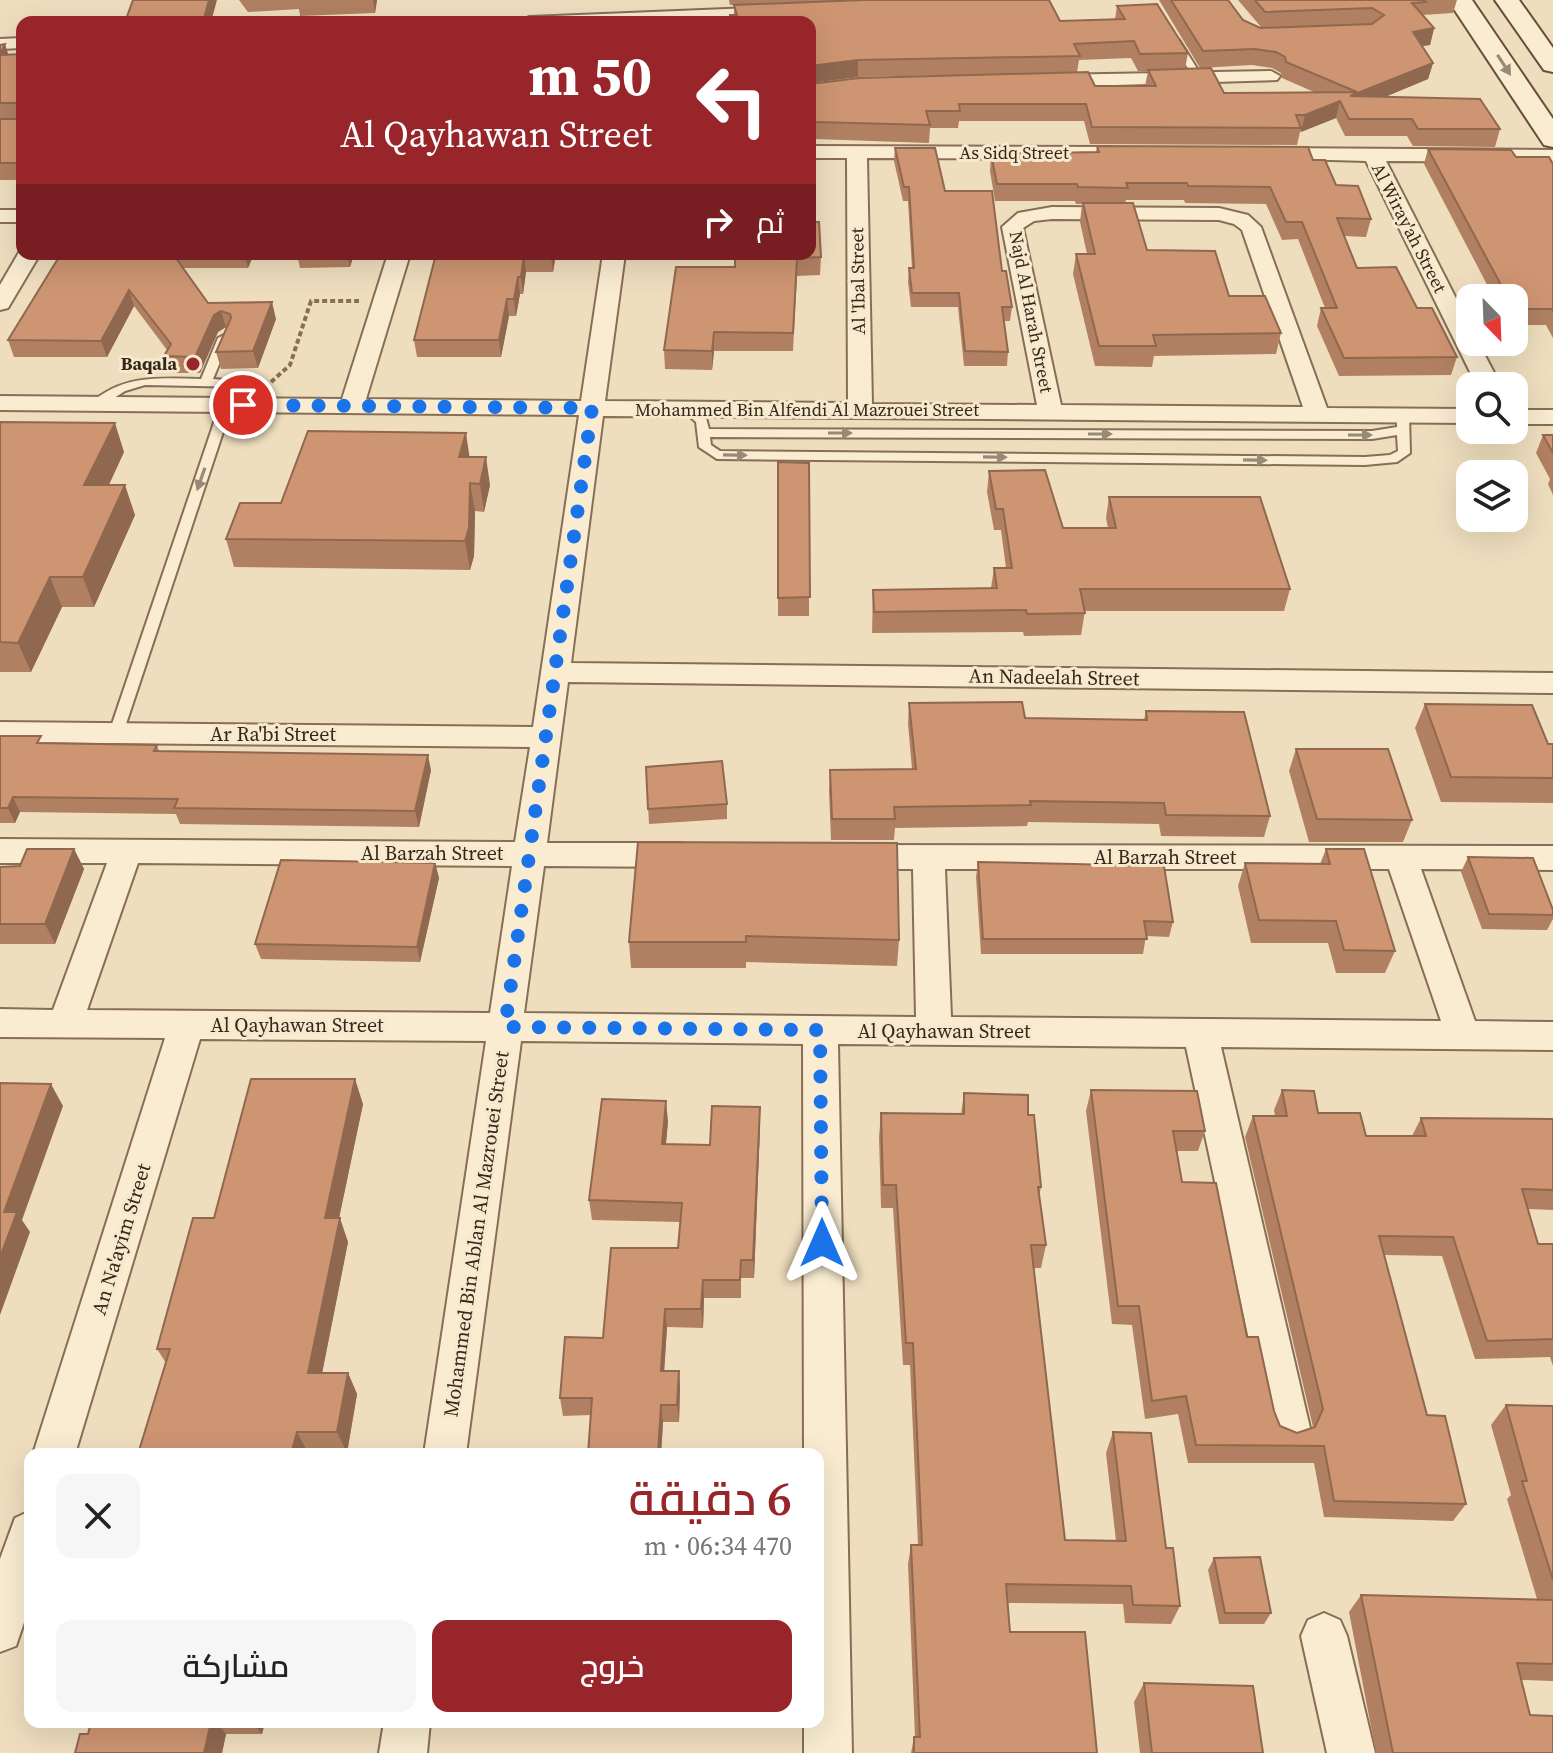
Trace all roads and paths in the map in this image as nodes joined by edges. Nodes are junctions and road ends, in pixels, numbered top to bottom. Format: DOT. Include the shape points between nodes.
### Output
graph roads {
  1 [pos="1460,0"];
  2 [pos="1507,0"];
  3 [pos="788,11"];
  4 [pos="648,13"];
  5 [pos="608,16"];
  6 [pos="1166,26"];
  7 [pos="1553,65"];
  8 [pos="1271,76"];
  9 [pos="1198,78"];
  10 [pos="1030,82"];
  11 [pos="1553,139"];
  12 [pos="857,151"];
  13 [pos="816,152"];
  14 [pos="1123,153"];
  15 [pos="1248,154"];
  16 [pos="1373,155"];
  17 [pos="1553,156"];
  18 [pos="25,260"];
  19 [pos="397,260"];
  20 [pos="613,260"];
  21 [pos="384,301"];
  22 [pos="0,303"];
  23 [pos="227,333"];
  24 [pos="1482,372"];
  25 [pos="206,382"];
  26 [pos="258,396"];
  27 [pos="0,403"];
  28 [pos="96,404"];
  29 [pos="226,405"];
  30 [pos="352,406"];
  31 [pos="592,408"];
  32 [pos="687,409"];
  33 [pos="860,411"];
  34 [pos="1050,411"];
  35 [pos="1318,415"];
  36 [pos="1456,417"];
  37 [pos="1528,417"];
  38 [pos="1553,417"];
  39 [pos="1403,423"];
  40 [pos="706,433"];
  41 [pos="555,672"];
  42 [pos="1553,683"];
  43 [pos="0,732"];
  44 [pos="116,733"];
  45 [pos="546,737"];
  46 [pos="0,851"];
  47 [pos="127,851"];
  48 [pos="527,853"];
  49 [pos="713,855"];
  50 [pos="821,857"];
  51 [pos="1401,857"];
  52 [pos="929,858"];
  53 [pos="1553,858"];
  54 [pos="0,1023"];
  55 [pos="65,1023"];
  56 [pos="187,1024"];
  57 [pos="505,1027"];
  58 [pos="820,1030"];
  59 [pos="934,1031"];
  60 [pos="1200,1033"];
  61 [pos="1463,1036"];
  62 [pos="1553,1036"];
  63 [pos="1289,1428"];
  64 [pos="56,1448"];
  65 [pos="446,1448"];
  66 [pos="821,1448"];
  67 [pos="24,1552"];
  68 [pos="0,1630"];
  69 [pos="1324,1636"];
  70 [pos="824,1676"];
  71 [pos="406,1728"];
  72 [pos="403,1753"];
  73 [pos="828,1753"];
  74 [pos="1351,1753"];
  1 -- 11 [label="main road, one-way"];
  2 -- 7 [label="main road"];
  3 -- 4 [label="street"];
  4 -- 5 [label="street"];
  6 -- 9 [label="lane"];
  8 -- 9 [label="street"];
  9 -- 10 [label="street"];
  12 -- 13 [label="street, As Sidq Street"];
  12 -- 14 [label="street, As Sidq Street"];
  12 -- 33 [label="street, Al 'Ibal Street"];
  15 -- 16 [label="street"];
  16 -- 17 [label="street"];
  16 -- 24 [label="street, Al Wiray'ah Street"];
  18 -- 22 [label="street"];
  19 -- 21 [label="street"];
  20 -- 31 [label="street, Mohammed Bin Ablan Al Mazrouei Street"];
  21 -- 26 [label="path" via="311,301 290,365"];
  21 -- 30 [label="street"];
  23 -- 25 [label="lane"];
  25 -- 26 [label="lane" via="249,384"];
  25 -- 28 [label="lane" via="138,382"];
  26 -- 29 [label="street, Mohammed Bin Alfendi Al Mazrouei Street"];
  26 -- 30 [label="street, Mohammed Bin Alfendi Al Mazrouei Street"];
  27 -- 28 [label="street, Mohammed Bin Alfendi Al Mazrouei Street"];
  28 -- 29 [label="street, Mohammed Bin Alfendi Al Mazrouei Street"];
  29 -- 44 [label="lane, one-way"];
  30 -- 31 [label="street, Mohammed Bin Alfendi Al Mazrouei Street"];
  31 -- 32 [label="street, Mohammed Bin Alfendi Al Mazrouei Street"];
  31 -- 41 [label="street, Mohammed Bin Ablan Al Mazrouei Street"];
  32 -- 33 [label="street, Mohammed Bin Alfendi Al Mazrouei Street"];
  32 -- 40 [label="lane" via="702,421"];
  33 -- 34 [label="street, Mohammed Bin Alfendi Al Mazrouei Street"];
  34 -- 35 [label="street, Mohammed Bin Alfendi Al Mazrouei Street"];
  34 -- 35 [label="street, Najd Al Harah Street" via="1012,227 1016,222 1052,213 1219,214 1251,227"];
  35 -- 39 [label="street, Mohammed Bin Alfendi Al Mazrouei Street"];
  36 -- 39 [label="street, Mohammed Bin Alfendi Al Mazrouei Street"];
  37 -- 38 [label="street"];
  40 -- 39 [label="lane, one-way" via="1372,435"];
  40 -- 39 [label="lane, one-way" via="705,447 717,455 1365,461 1404,453"];
  41 -- 42 [label="street, An Nadeelah Street"];
  41 -- 45 [label="street, Mohammed Bin Ablan Al Mazrouei Street"];
  43 -- 44 [label="street, Ar Ra'bi Street"];
  44 -- 45 [label="street, Ar Ra'bi Street"];
  45 -- 48 [label="street, Mohammed Bin Ablan Al Mazrouei Street"];
  46 -- 47 [label="street, Al Barzah Street"];
  47 -- 48 [label="street, Al Barzah Street"];
  47 -- 55 [label="street"];
  48 -- 49 [label="street, Al Barzah Street"];
  48 -- 57 [label="street, Mohammed Bin Ablan Al Mazrouei Street"];
  50 -- 52 [label="street, Al Barzah Street"];
  51 -- 52 [label="street, Al Barzah Street"];
  51 -- 53 [label="street, Al Barzah Street"];
  51 -- 61 [label="street"];
  52 -- 59 [label="street"];
  54 -- 55 [label="street, Al Qayhawan Street"];
  55 -- 56 [label="street, Al Qayhawan Street"];
  56 -- 57 [label="street, Al Qayhawan Street"];
  56 -- 64 [label="street, An Na'ayim Street"];
  57 -- 58 [label="street, Al Qayhawan Street"];
  57 -- 65 [label="street, Mohammed Bin Ablan Al Mazrouei Street"];
  58 -- 59 [label="street, Al Qayhawan Street"];
  58 -- 66 [label="street"];
  59 -- 60 [label="street, Al Qayhawan Street"];
  60 -- 61 [label="street, Al Qayhawan Street"];
  60 -- 63 [label="street"];
  61 -- 62 [label="street, Al Qayhawan Street"];
  67 -- 68 [label="street"];
  69 -- 74 [label="street"];
  70 -- 73 [label="street"];
  71 -- 72 [label="street"];
}
